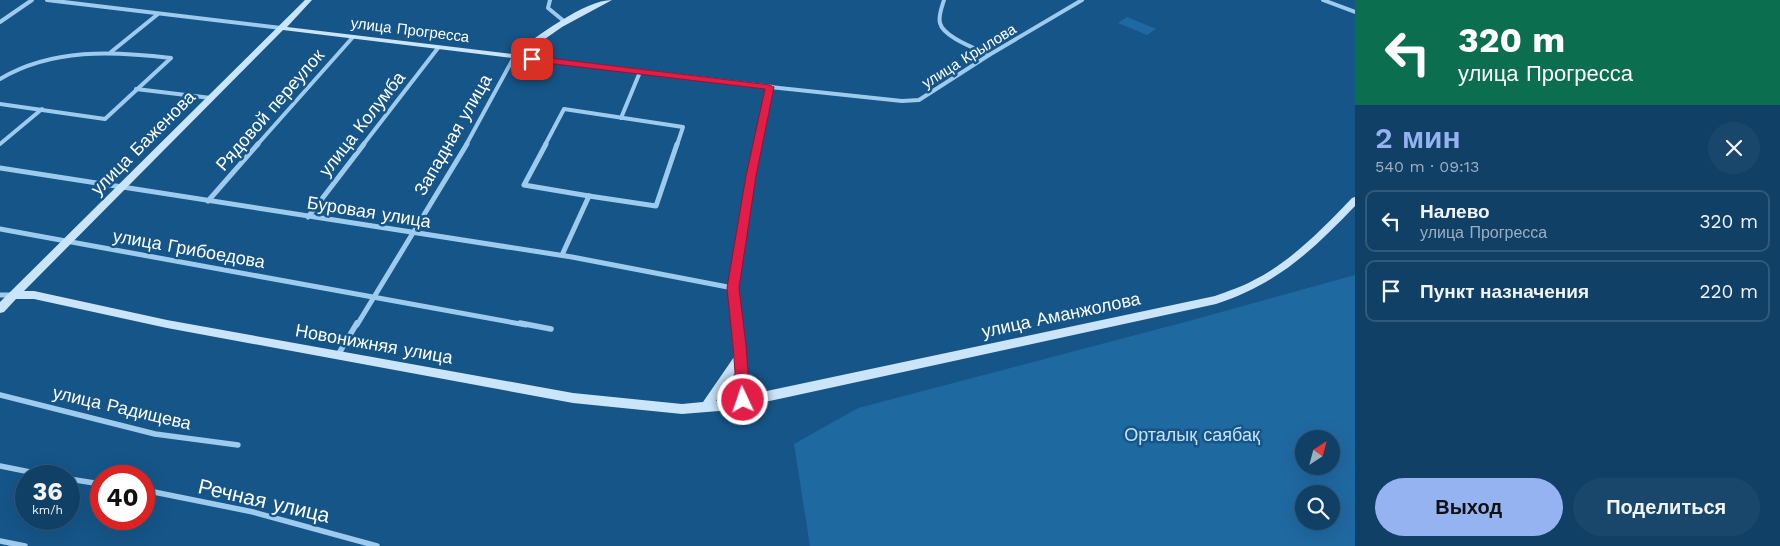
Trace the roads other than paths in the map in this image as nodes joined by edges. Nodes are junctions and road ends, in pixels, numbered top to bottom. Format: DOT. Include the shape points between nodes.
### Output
graph roads {
  1 [pos="32,0"];
  2 [pos="47,0"];
  3 [pos="309,0"];
  4 [pos="550,0"];
  5 [pos="609,0"];
  6 [pos="944,0"];
  7 [pos="1082,0"];
  8 [pos="1323,0"];
  9 [pos="1355,12"];
  10 [pos="158,14"];
  11 [pos="0,22"];
  12 [pos="565,22"];
  13 [pos="281,28"];
  14 [pos="353,37"];
  15 [pos="438,48"];
  16 [pos="111,52"];
  17 [pos="989,55"];
  18 [pos="514,57"];
  19 [pos="0,70"];
  20 [pos="9,72"];
  21 [pos="640,72"];
  22 [pos="0,79"];
  23 [pos="770,87"];
  24 [pos="136,89"];
  25 [pos="211,98"];
  26 [pos="0,104"];
  27 [pos="42,109"];
  28 [pos="622,118"];
  29 [pos="0,144"];
  30 [pos="0,168"];
  31 [pos="123,186"];
  32 [pos="589,196"];
  33 [pos="208,201"];
  34 [pos="1353,204"];
  35 [pos="308,217"];
  36 [pos="0,229"];
  37 [pos="411,233"];
  38 [pos="69,240"];
  39 [pos="562,255"];
  40 [pos="733,288"];
  41 [pos="0,295"];
  42 [pos="14,295"];
  43 [pos="374,297"];
  44 [pos="0,309"];
  45 [pos="551,329"];
  46 [pos="338,356"];
  47 [pos="740,357"];
  48 [pos="0,395"];
  49 [pos="743,400"];
  50 [pos="706,407"];
  51 [pos="238,445"];
  52 [pos="0,466"];
  53 [pos="15,469"];
  54 [pos="155,492"];
  55 [pos="0,541"];
  56 [pos="25,546"];
  57 [pos="377,546"];
  1 -- 11 [label="street"];
  2 -- 10 [label="street, улица Прогресса"];
  3 -- 13 [label="main road, улица Баженова"];
  4 -- 12 [label="street" via="548,8"];
  5 -- 12 [label="main road"];
  6 -- 17 [label="street" via="942,29"];
  7 -- 17 [label="street, улица Крылова"];
  8 -- 9 [label="street"];
  10 -- 13 [label="street, улица Прогресса"];
  10 -- 16 [label="street"];
  12 -- 18 [label="main road"];
  13 -- 14 [label="main road, улица Прогресса"];
  13 -- 25 [label="main road, улица Баженова"];
  14 -- 15 [label="main road, улица Прогресса"];
  14 -- 33 [label="street, Рядовой переулок"];
  15 -- 18 [label="main road, улица Прогресса"];
  15 -- 35 [label="street, улица Колумба"];
  16 -- 20 [label="street" via="28,62"];
  16 -- 24 [label="street" via="171,58"];
  17 -- 23 [label="street, улица Крылова" via="912,102"];
  18 -- 21 [label="main road, улица Прогресса"];
  18 -- 37 [label="street, Западная улица" via="472,136"];
  19 -- 20 [label="street"];
  20 -- 22 [label="street"];
  21 -- 23 [label="main road, улица Прогресса"];
  21 -- 28 [label="street"];
  23 -- 40 [label="main road" via="751,176"];
  24 -- 25 [label="street"];
  24 -- 27 [label="street" via="105,119 68,116"];
  25 -- 31 [label="main road, улица Баженова"];
  26 -- 27 [label="street"];
  27 -- 29 [label="street"];
  28 -- 32 [label="street" via="564,109 524,185"];
  28 -- 32 [label="street" via="683,126 656,206"];
  30 -- 31 [label="street, Буровая улица"];
  31 -- 33 [label="street, Буровая улица"];
  31 -- 38 [label="main road, улица Баженова"];
  32 -- 39 [label="street"];
  33 -- 35 [label="street, Буровая улица"];
  34 -- 49 [label="main road, улица Аманжолова" via="1290,262 1258,283 1216,300"];
  35 -- 37 [label="street, Буровая улица"];
  36 -- 38 [label="street, улица Грибоедова"];
  37 -- 39 [label="street, Буровая улица"];
  37 -- 43 [label="street, Западная улица"];
  38 -- 42 [label="main road, улица Баженова"];
  38 -- 43 [label="street, улица Грибоедова"];
  39 -- 40 [label="street, Буровая улица" via="649,269"];
  40 -- 47 [label="main road"];
  41 -- 42 [label="street, Новонижняя улица"];
  42 -- 44 [label="main road, улица Баженова"];
  42 -- 46 [label="main road, Новонижняя улица" via="34,295"];
  43 -- 45 [label="street, улица Грибоедова"];
  43 -- 46 [label="street, Западная улица"];
  46 -- 50 [label="main road, Новонижняя улица" via="573,398 682,409"];
  47 -- 49 [label="main road"];
  47 -- 50 [label="main road"];
  48 -- 51 [label="street, улица Радищева" via="155,434"];
  49 -- 50 [label="main road, Новонижняя улица"];
  52 -- 53 [label="street"];
  54 -- 57 [label="street, Речная улица" via="253,512"];
  55 -- 56 [label="street"];
}
